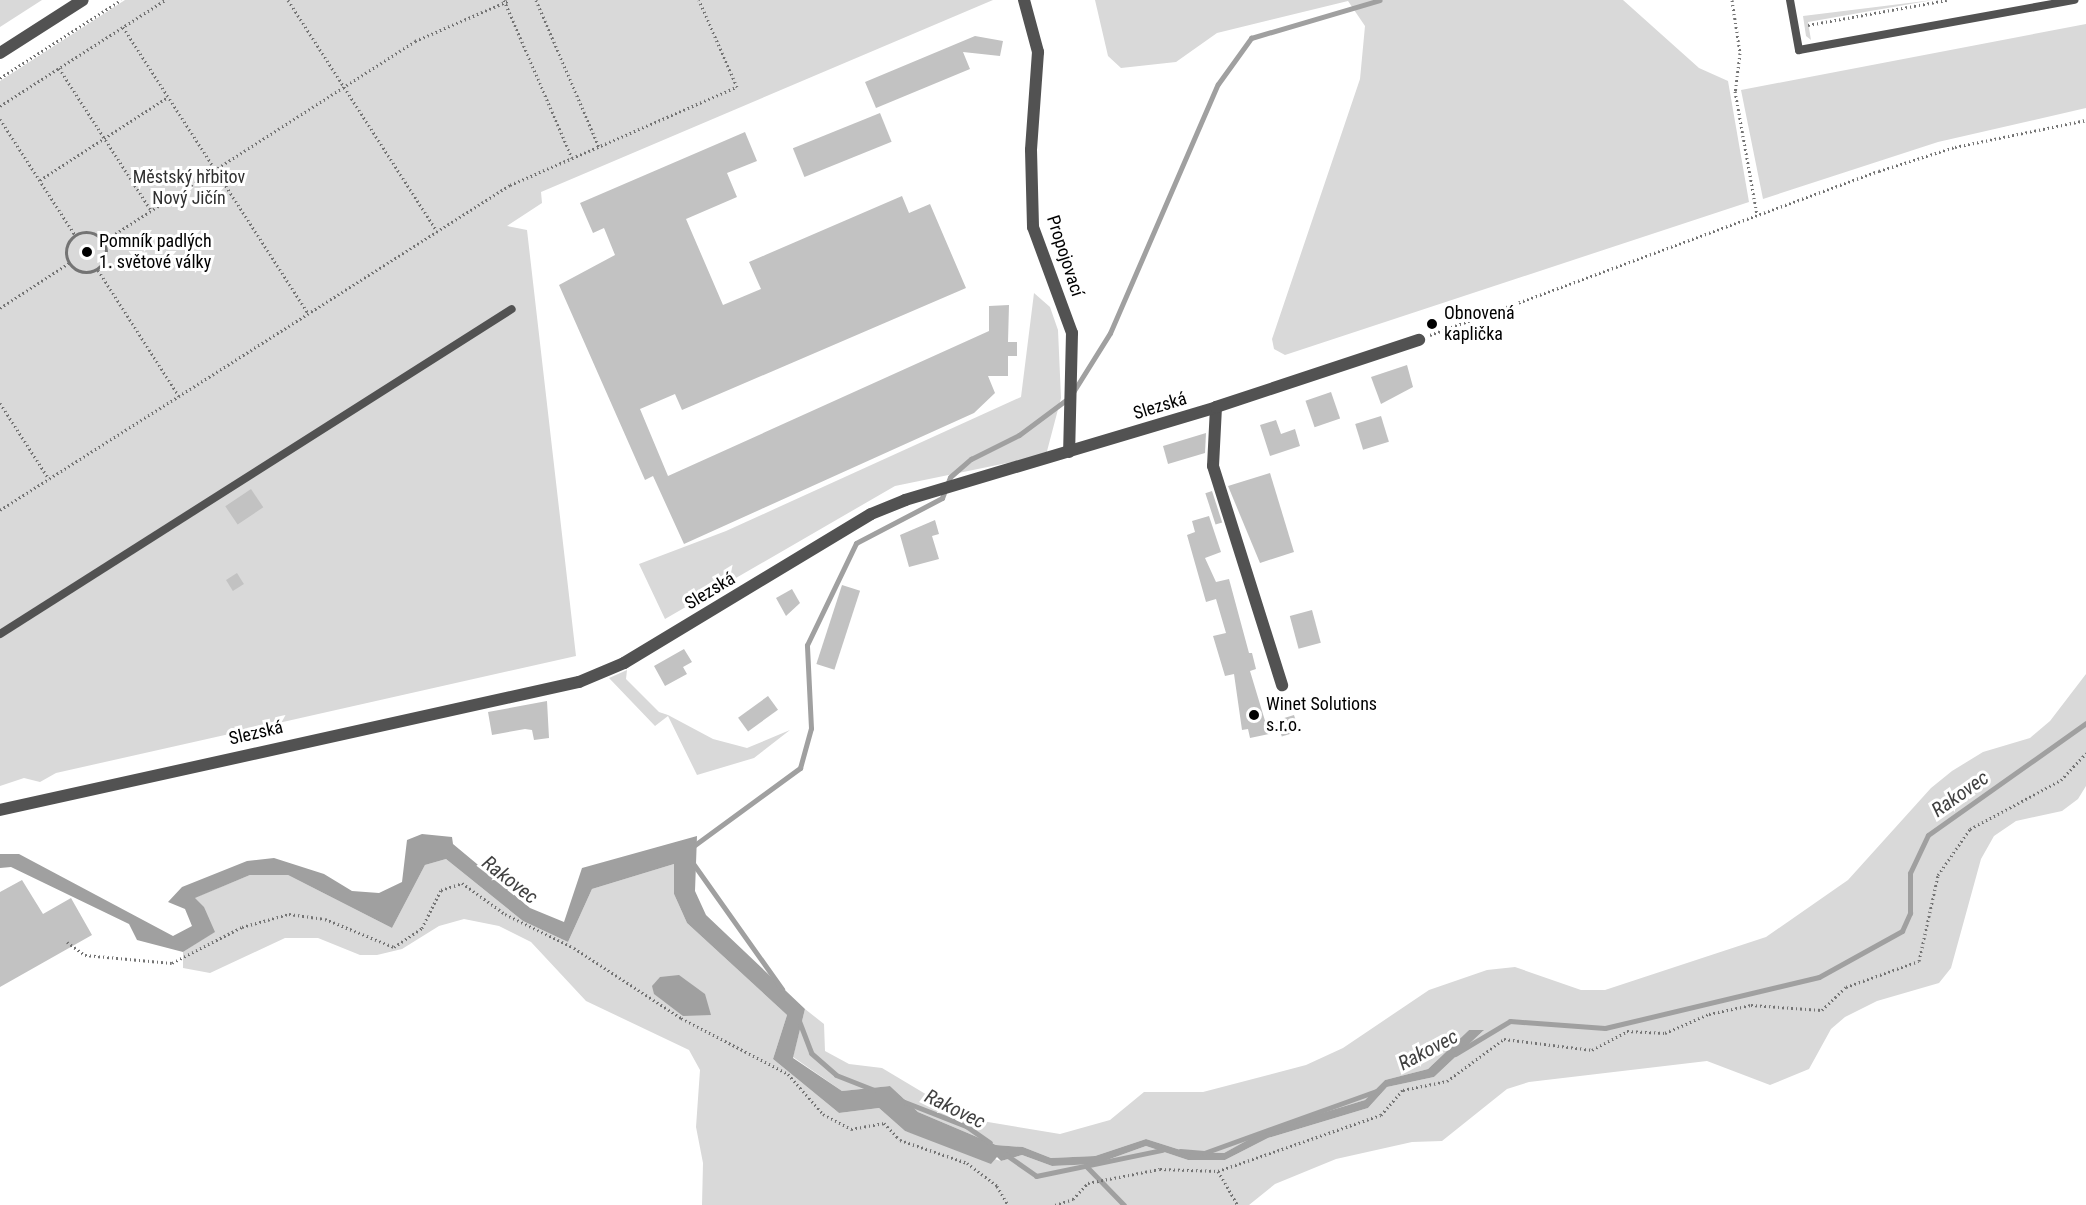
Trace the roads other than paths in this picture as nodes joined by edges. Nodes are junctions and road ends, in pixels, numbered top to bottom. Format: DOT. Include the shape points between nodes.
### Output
graph roads {
  1 [pos="83,0"];
  2 [pos="1024,0"];
  3 [pos="1790,0"];
  4 [pos="2074,0"];
  5 [pos="0,53"];
  6 [pos="512,309"];
  7 [pos="1419,340"];
  8 [pos="1216,407"];
  9 [pos="1069,452"];
  10 [pos="0,634"];
  11 [pos="1282,685"];
  12 [pos="0,810"];
  1 -- 5 [label="street"];
  2 -- 9 [label="street, Propojovací" via="1038,52 1031,150 1033,227 1072,333"];
  3 -- 4 [label="lane" via="1799,50"];
  6 -- 10 [label="lane"];
  7 -- 8 [label="street, Slezská"];
  8 -- 9 [label="street, Slezská"];
  8 -- 11 [label="street" via="1213,466"];
  9 -- 12 [label="street, Slezská" via="871,514 624,663 579,682"];
}
